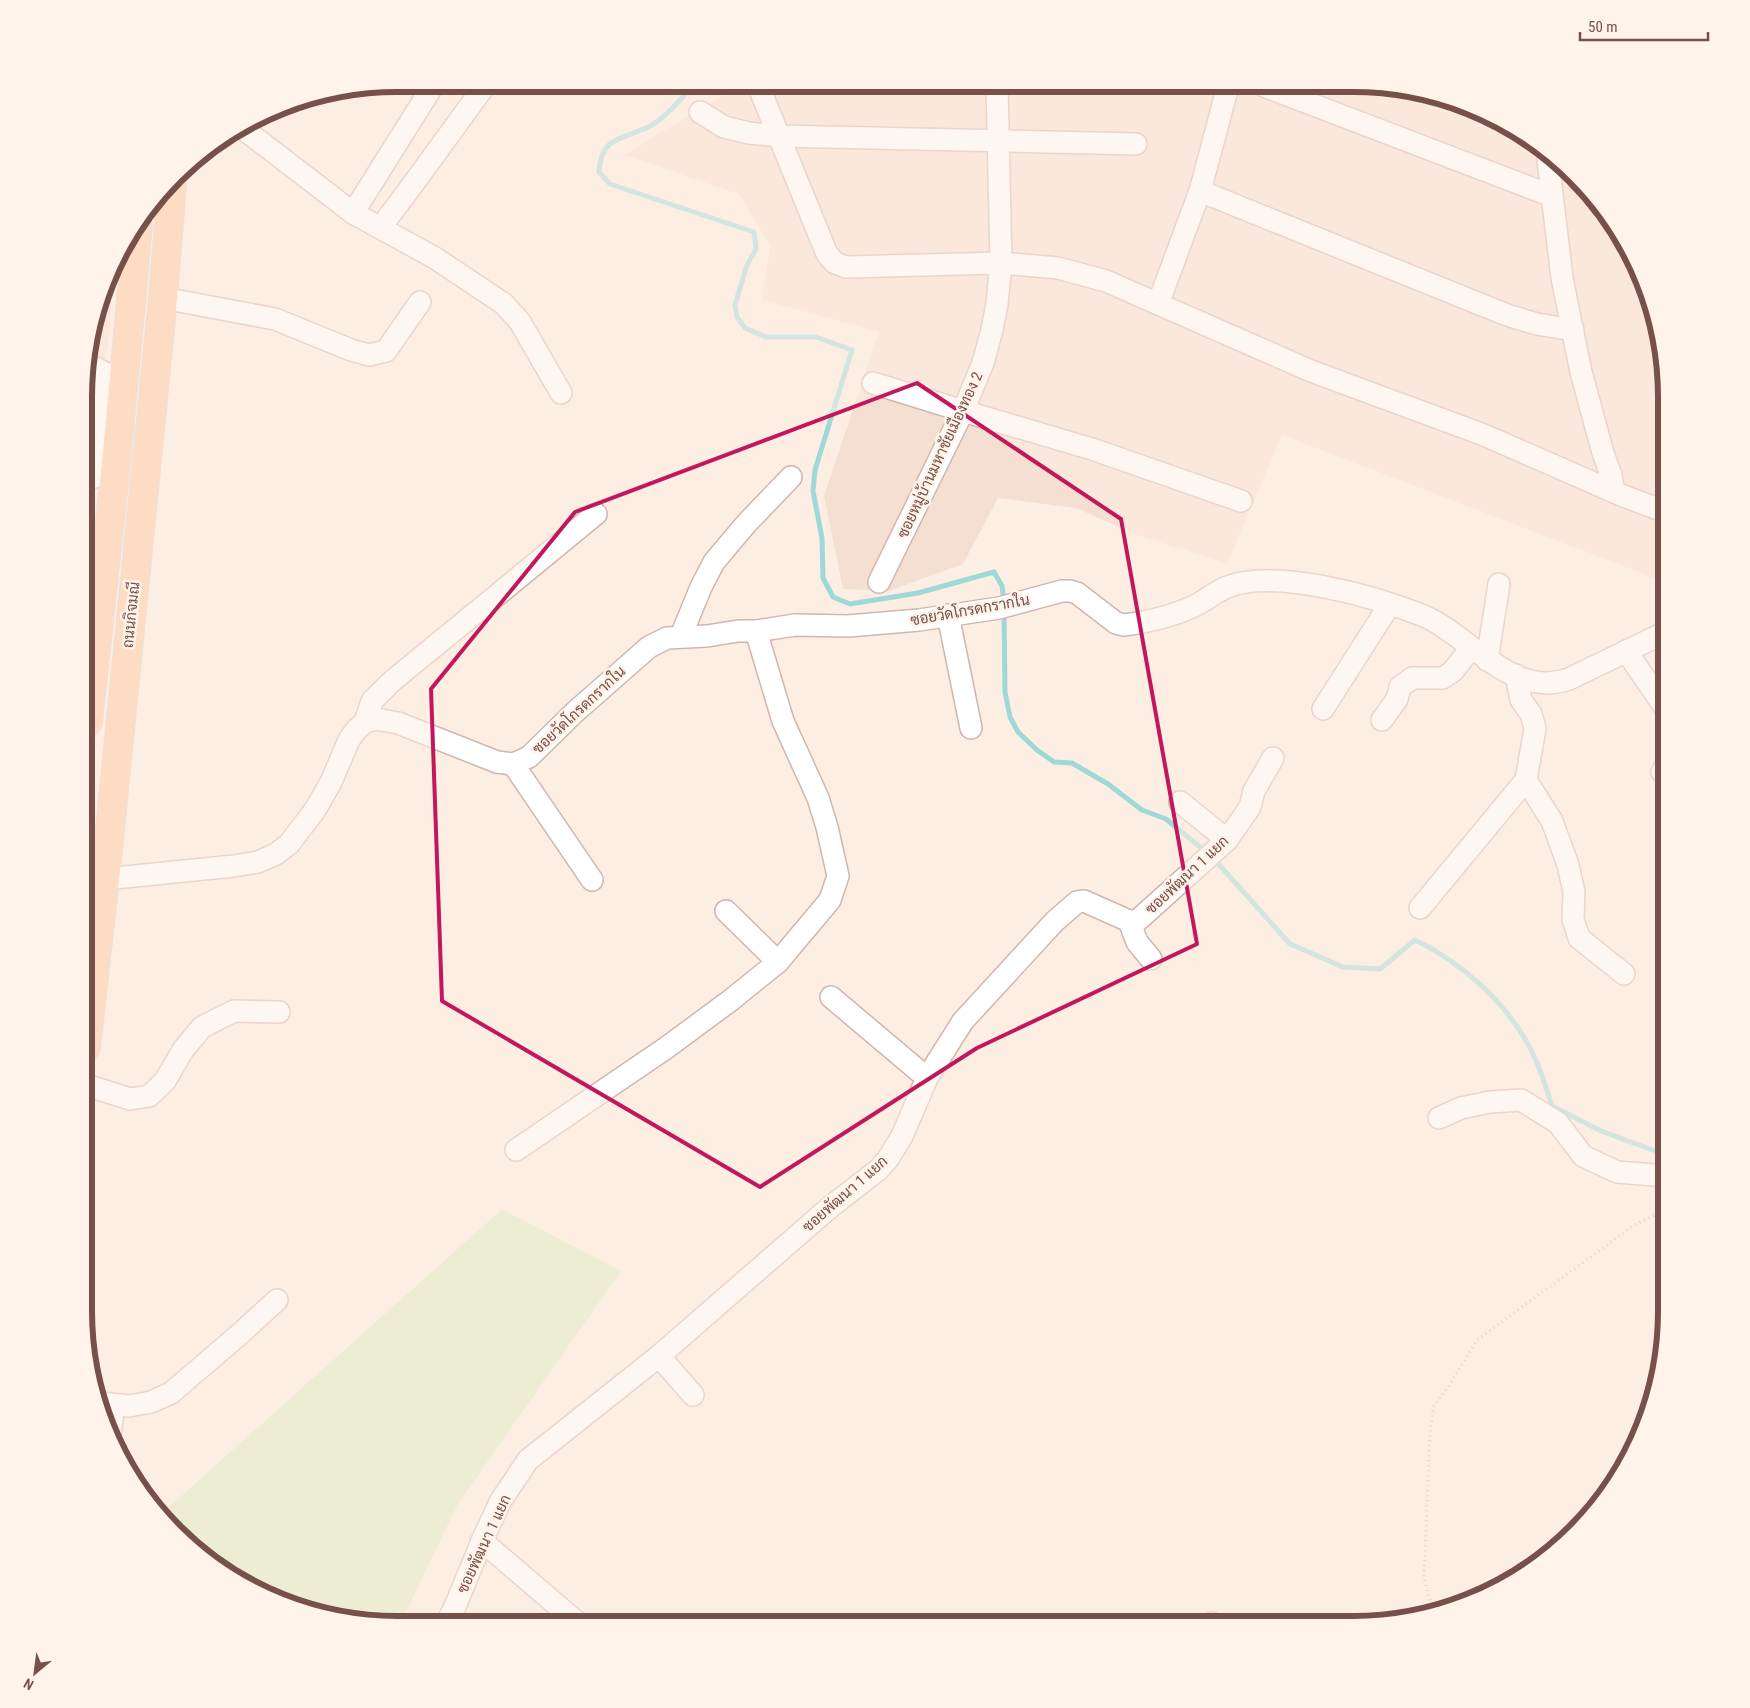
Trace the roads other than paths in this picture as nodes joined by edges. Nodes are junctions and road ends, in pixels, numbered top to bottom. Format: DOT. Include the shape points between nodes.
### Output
graph roads {
  1 [pos="428,93"];
  2 [pos="479,93"];
  3 [pos="761,93"];
  4 [pos="996,93"];
  5 [pos="1226,93"];
  6 [pos="1282,93"];
  7 [pos="700,112"];
  8 [pos="247,132"];
  9 [pos="779,136"];
  10 [pos="997,141"];
  11 [pos="1136,144"];
  12 [pos="1548,163"];
  13 [pos="1200,191"];
  14 [pos="171,193"];
  15 [pos="1552,196"];
  16 [pos="352,213"];
  17 [pos="380,228"];
  18 [pos="134,243"];
  19 [pos="1001,263"];
  20 [pos="163,298"];
  21 [pos="420,302"];
  22 [pos="1158,304"];
  23 [pos="1573,330"];
  24 [pos="107,372"];
  25 [pos="873,382"];
  26 [pos="561,393"];
  27 [pos="963,412"];
  28 [pos="96,477"];
  29 [pos="791,477"];
  30 [pos="1614,492"];
  31 [pos="1241,501"];
  32 [pos="1658,509"];
  33 [pos="596,514"];
  34 [pos="879,582"];
  35 [pos="1499,584"];
  36 [pos="1390,604"];
  37 [pos="948,615"];
  38 [pos="756,632"];
  39 [pos="681,636"];
  40 [pos="1658,636"];
  41 [pos="92,648"];
  42 [pos="1626,651"];
  43 [pos="1479,654"];
  44 [pos="1516,675"];
  45 [pos="1658,697"];
  46 [pos="1323,710"];
  47 [pos="1382,720"];
  48 [pos="365,722"];
  49 [pos="971,728"];
  50 [pos="1273,758"];
  51 [pos="513,764"];
  52 [pos="1526,780"];
  53 [pos="1180,802"];
  54 [pos="1227,840"];
  55 [pos="96,878"];
  56 [pos="592,880"];
  57 [pos="1420,908"];
  58 [pos="726,911"];
  59 [pos="1129,921"];
  60 [pos="92,946"];
  61 [pos="1151,959"];
  62 [pos="778,962"];
  63 [pos="1624,974"];
  64 [pos="831,997"];
  65 [pos="279,1012"];
  66 [pos="927,1078"];
  67 [pos="92,1087"];
  68 [pos="1438,1118"];
  69 [pos="516,1150"];
  70 [pos="1658,1175"];
  71 [pos="277,1300"];
  72 [pos="659,1356"];
  73 [pos="693,1395"];
  74 [pos="108,1404"];
  75 [pos="482,1541"];
  76 [pos="450,1616"];
  77 [pos="570,1616"];
  1 -- 16 [label="street"];
  2 -- 17 [label="street"];
  3 -- 9 [label="street"];
  4 -- 10 [label="street, ซอยหมู่บ้านมหาชัยเมืองทอง 2"];
  5 -- 13 [label="street"];
  6 -- 15 [label="street"];
  7 -- 9 [label="street" via="724,127 749,134"];
  8 -- 16 [label="street"];
  9 -- 10 [label="street"];
  9 -- 19 [label="street" via="827,254 835,263 846,267"];
  10 -- 11 [label="street"];
  10 -- 19 [label="street, ซอยหมู่บ้านมหาชัยเมืองทอง 2"];
  12 -- 15 [label="street"];
  13 -- 22 [label="street"];
  13 -- 23 [label="street" via="1507,315"];
  14 -- 20 [label="main road, ถนนกิจมณี"];
  15 -- 23 [label="street" via="1562,278"];
  16 -- 17 [label="street"];
  17 -- 26 [label="street" via="436,258 504,304 520,322"];
  18 -- 24 [label="main road, ถนนกิจมณี"];
  19 -- 22 [label="street" via="1058,268 1106,281"];
  19 -- 27 [label="street, ซอยหมู่บ้านมหาชัยเมืองทอง 2" via="988,346"];
  20 -- 21 [label="street" via="275,319 369,356 386,351"];
  20 -- 55 [label="main road, ถนนกิจมณี"];
  22 -- 30 [label="street" via="1312,371 1484,435"];
  23 -- 30 [label="street" via="1581,372"];
  24 -- 28 [label="street"];
  24 -- 41 [label="main road, ถนนกิจมณี"];
  25 -- 27 [label="street"];
  27 -- 31 [label="street" via="1092,449"];
  27 -- 34 [label="street, ซอยหมู่บ้านมหาชัยเมืองทอง 2"];
  29 -- 39 [label="street" via="714,562"];
  30 -- 32 [label="street"];
  33 -- 48 [label="street" via="391,682 372,701"];
  35 -- 43 [label="street"];
  36 -- 37 [label="street, ซอยวัดโกรดกรากใน" via="1320,587 1257,580 1226,588 1182,612 1124,625 1116,623 1070,591 999,608"];
  36 -- 43 [label="street, ซอยวัดโกรดกรากใน" via="1441,624"];
  36 -- 46 [label="street"];
  37 -- 38 [label="street, ซอยวัดโกรดกรากใน" via="871,625 795,625"];
  37 -- 49 [label="street"];
  38 -- 39 [label="street, ซอยวัดโกรดกรากใน"];
  38 -- 62 [label="street" via="783,722 818,798 838,876 830,900"];
  39 -- 51 [label="street, ซอยวัดโกรดกรากใน" via="667,638 649,647 529,757"];
  40 -- 42 [label="street, ซอยวัดโกรดกรากใน"];
  42 -- 44 [label="street, ซอยวัดโกรดกรากใน" via="1557,683 1533,682"];
  42 -- 45 [label="street"];
  43 -- 44 [label="street, ซอยวัดโกรดกรากใน"];
  43 -- 47 [label="street" via="1443,678 1412,678 1400,687"];
  44 -- 52 [label="street" via="1521,700 1531,714 1535,729"];
  48 -- 51 [label="street" via="376,719 398,723 498,762"];
  48 -- 55 [label="street" via="349,740 315,810 289,844 276,854 258,862 234,866"];
  50 -- 54 [label="street, ซอยพัฒนา 1 แยก" via="1254,791 1250,808"];
  51 -- 56 [label="street"];
  52 -- 57 [label="street"];
  52 -- 63 [label="street" via="1552,820 1568,865 1574,892 1573,919 1579,938"];
  53 -- 54 [label="street"];
  54 -- 59 [label="street, ซอยพัฒนา 1 แยก" via="1137,920"];
  55 -- 60 [label="main road, ถนนกิจมณี"];
  58 -- 62 [label="street"];
  59 -- 61 [label="street" via="1137,942"];
  59 -- 66 [label="street, ซอยพัฒนา 1 แยก" via="1090,903 1076,902 963,1021"];
  62 -- 69 [label="street" via="666,1048"];
  64 -- 66 [label="street"];
  65 -- 67 [label="street" via="234,1011 202,1027 183,1050 165,1081 149,1096 130,1099"];
  66 -- 72 [label="street, ซอยพัฒนา 1 แยก" via="902,1136 878,1170 829,1208"];
  68 -- 70 [label="street" via="1461,1108 1521,1100 1558,1123 1583,1156 1617,1172"];
  71 -- 74 [label="street" via="171,1393 151,1402 129,1406"];
  72 -- 73 [label="street"];
  72 -- 75 [label="street, ซอยพัฒนา 1 แยก" via="528,1460 500,1502"];
  75 -- 76 [label="street, ซอยพัฒนา 1 แยก"];
  75 -- 77 [label="street"];
}
